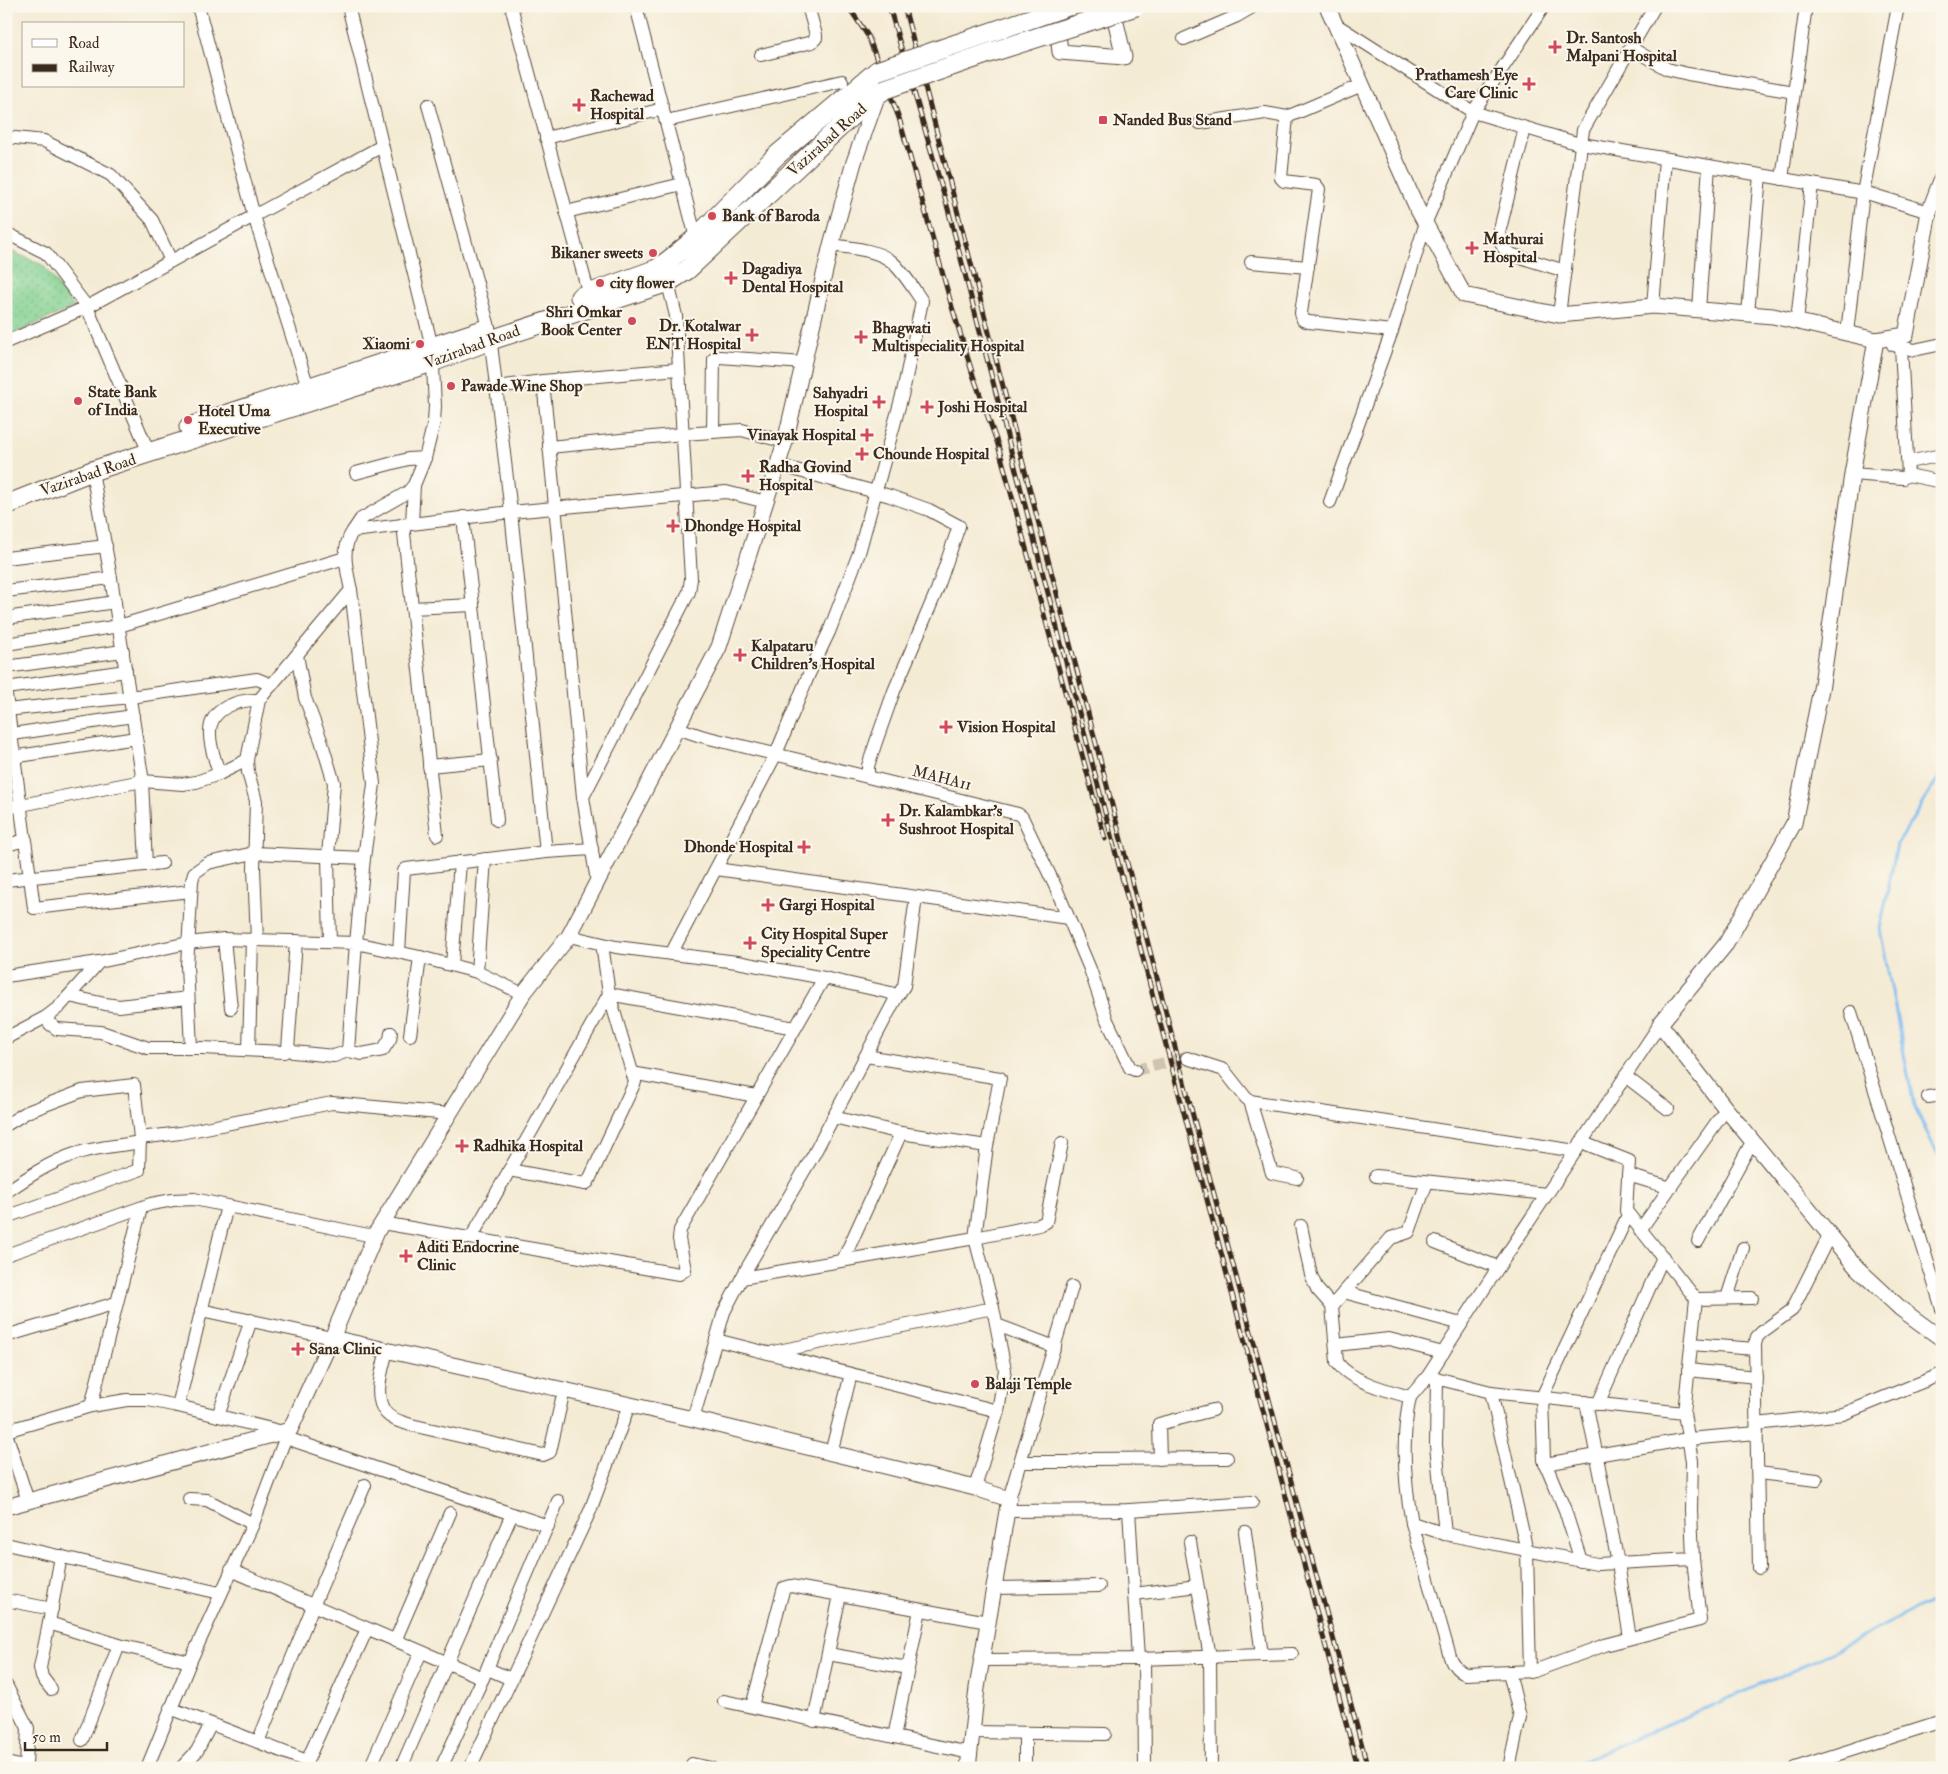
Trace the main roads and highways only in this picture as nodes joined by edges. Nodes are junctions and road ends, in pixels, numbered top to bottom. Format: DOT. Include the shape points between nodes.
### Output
graph roads {
  1 [pos="1068,6"];
  2 [pos="1136,6"];
  3 [pos="665,274"];
  4 [pos="490,334"];
  5 [pos="432,354"];
  6 [pos="146,448"];
  7 [pos="6,492"];
  8 [pos="6,505"];
  1 -- 3 [label="main road, Vazirabad Road, bridge" via="877,71 776,156"];
  2 -- 3 [label="main road, Vazirabad Road, bridge" via="992,52 882,92 863,105 687,270"];
  3 -- 4 [label="main road, Vazirabad Road"];
  3 -- 4 [label="main road, Vazirabad Road" via="588,295"];
  4 -- 5 [label="main road, Vazirabad Road"];
  5 -- 6 [label="main road, Vazirabad Road"];
  5 -- 6 [label="main road, Vazirabad Road" via="308,387"];
  6 -- 7 [label="main road, Vazirabad Road" via="91,459"];
  6 -- 8 [label="main road, Vazirabad Road"];
}
